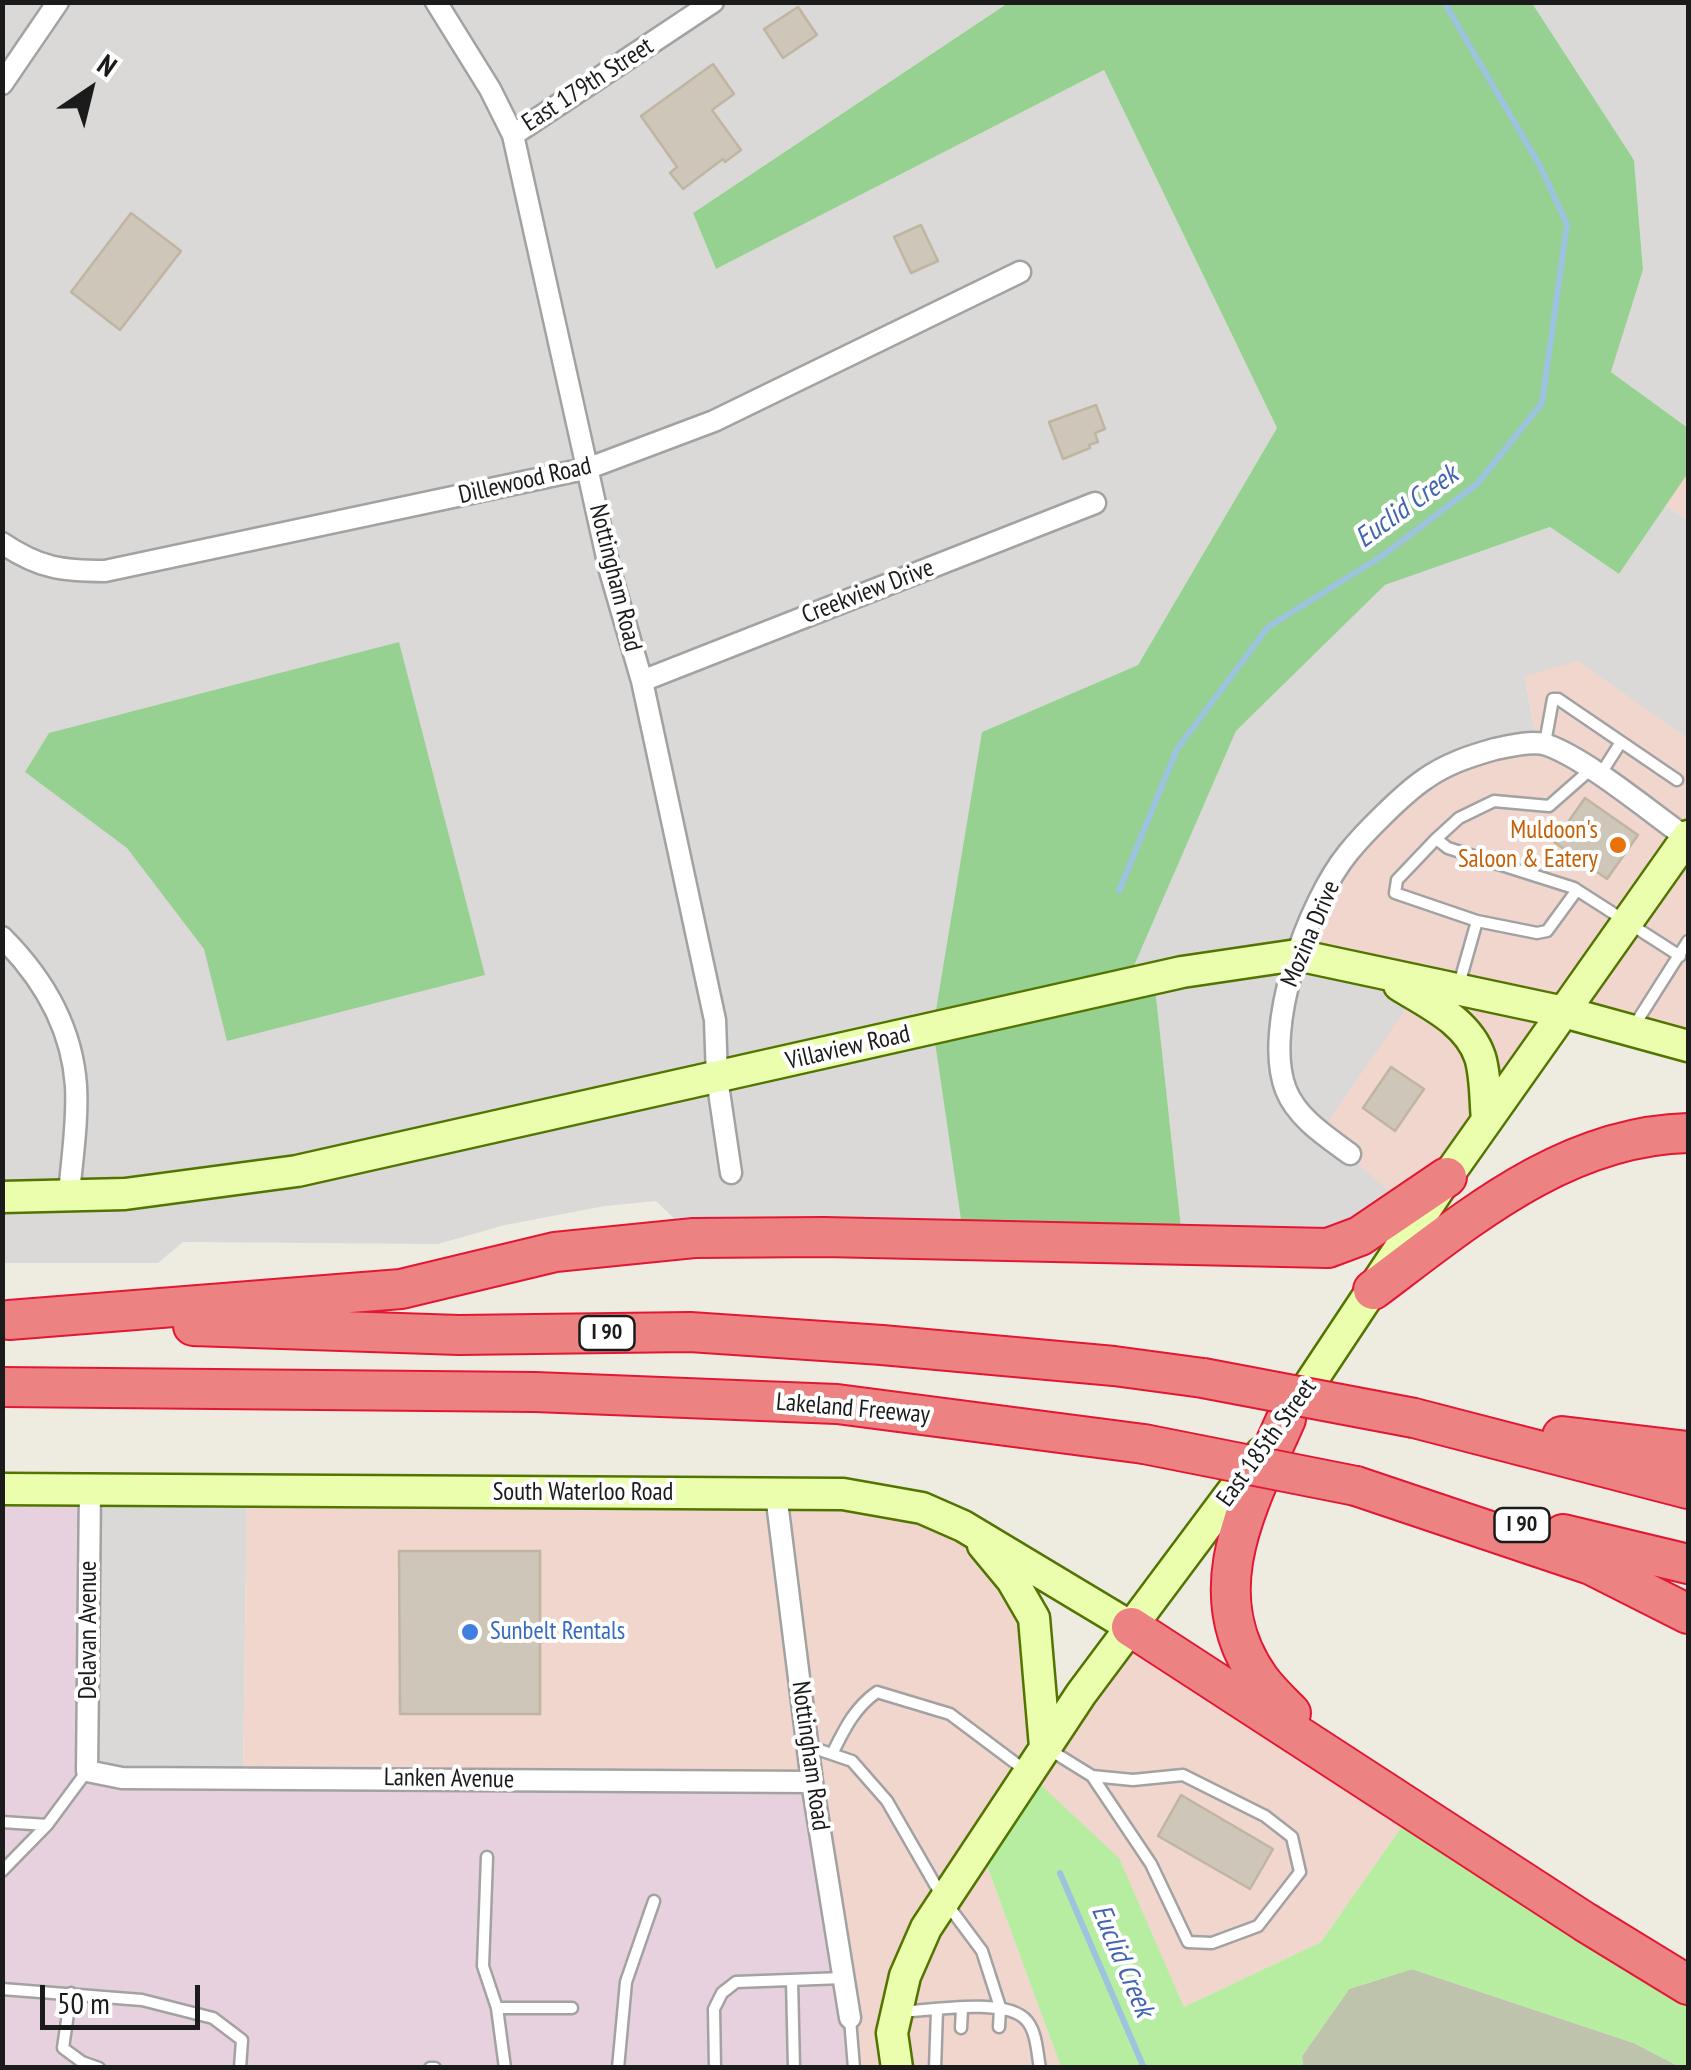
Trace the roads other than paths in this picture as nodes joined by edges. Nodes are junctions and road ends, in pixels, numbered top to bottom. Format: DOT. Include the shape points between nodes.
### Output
graph roads {
  1 [pos="58,2"];
  2 [pos="436,2"];
  3 [pos="713,2"];
  4 [pos="2,84"];
  5 [pos="513,135"];
  6 [pos="1020,272"];
  7 [pos="589,468"];
  8 [pos="1095,503"];
  9 [pos="2,542"];
  10 [pos="642,681"];
  11 [pos="1622,742"];
  12 [pos="1545,744"];
  13 [pos="1595,773"];
  14 [pos="1677,780"];
  15 [pos="1688,838"];
  16 [pos="1436,839"];
  17 [pos="1578,890"];
  18 [pos="1477,921"];
  19 [pos="1626,924"];
  20 [pos="2,937"];
  21 [pos="1688,941"];
  22 [pos="1297,955"];
  23 [pos="1680,956"];
  24 [pos="1379,972"];
  25 [pos="1458,989"];
  26 [pos="1564,1012"];
  27 [pos="1631,1030"];
  28 [pos="1688,1046"];
  29 [pos="716,1078"];
  30 [pos="1487,1120"];
  31 [pos="1688,1133"];
  32 [pos="1350,1154"];
  33 [pos="732,1173"];
  34 [pos="1448,1177"];
  35 [pos="70,1194"];
  36 [pos="2,1197"];
  37 [pos="1373,1290"];
  38 [pos="6,1320"];
  39 [pos="2,1387"];
  40 [pos="1414,1418"];
  41 [pos="1286,1419"];
  42 [pos="1688,1451"];
  43 [pos="1356,1486"];
  44 [pos="2,1489"];
  45 [pos="90,1490"];
  46 [pos="1688,1490"];
  47 [pos="776,1494"];
  48 [pos="963,1526"];
  49 [pos="1688,1564"];
  50 [pos="1688,1614"];
  51 [pos="1131,1627"];
  52 [pos="807,1745"];
  53 [pos="1326,1752"];
  54 [pos="832,1754"];
  55 [pos="1037,1760"];
  56 [pos="87,1771"];
  57 [pos="1092,1776"];
  58 [pos="812,1782"];
  59 [pos="2,1822"];
  60 [pos="47,1824"];
  61 [pos="487,1857"];
  62 [pos="2,1871"];
  63 [pos="944,1900"];
  64 [pos="654,1901"];
  65 [pos="843,1978"];
  66 [pos="792,1980"];
  67 [pos="1688,1985"];
  68 [pos="2,1989"];
  69 [pos="71,1993"];
  70 [pos="1000,2007"];
  71 [pos="497,2008"];
  72 [pos="572,2008"];
  73 [pos="962,2009"];
  74 [pos="937,2010"];
  75 [pos="896,2012"];
  76 [pos="850,2018"];
  77 [pos="1000,2027"];
  78 [pos="961,2028"];
  79 [pos="99,2068"];
  80 [pos="240,2068"];
  81 [pos="505,2068"];
  82 [pos="618,2068"];
  83 [pos="716,2068"];
  84 [pos="794,2068"];
  85 [pos="854,2068"];
  86 [pos="897,2068"];
  87 [pos="935,2068"];
  88 [pos="1040,2068"];
  1 -- 4 [label="street"];
  2 -- 5 [label="street, Nottingham Road"];
  3 -- 5 [label="street, East 179th Street"];
  5 -- 7 [label="street, Nottingham Road"];
  6 -- 7 [label="street, Dillewood Road" via="714,421"];
  7 -- 9 [label="street, Dillewood Road" via="105,571 61,571"];
  7 -- 10 [label="street, Nottingham Road"];
  8 -- 10 [label="street, Creekview Drive"];
  10 -- 29 [label="street, Nottingham Road" via="715,1020"];
  11 -- 12 [label="lane" via="1553,699"];
  11 -- 13 [label="lane"];
  11 -- 14 [label="lane"];
  12 -- 13 [label="street"];
  12 -- 22 [label="street, Mozina Drive" via="1463,758 1423,780 1347,854"];
  13 -- 15 [label="street"];
  13 -- 16 [label="lane" via="1549,806 1494,801"];
  15 -- 19 [label="street, East 185th Street"];
  16 -- 17 [label="lane"];
  16 -- 18 [label="lane" via="1397,880 1395,893"];
  17 -- 18 [label="lane" via="1546,931"];
  17 -- 19 [label="lane"];
  18 -- 25 [label="lane"];
  19 -- 23 [label="lane"];
  19 -- 26 [label="street, East 185th Street"];
  20 -- 35 [label="street" via="33,968 61,1018 76,1085"];
  21 -- 23 [label="lane"];
  22 -- 24 [label="street, Villaview Road"];
  22 -- 29 [label="street, Villaview Road" via="1182,972"];
  22 -- 32 [label="street, Mozina Drive" via="1278,1044 1286,1091 1311,1124"];
  23 -- 27 [label="lane"];
  24 -- 25 [label="street, Villaview Road"];
  24 -- 30 [label="street" via="1471,1037 1481,1059"];
  25 -- 26 [label="street, Villaview Road"];
  26 -- 27 [label="street, Villaview Road"];
  26 -- 30 [label="street, East 185th Street"];
  27 -- 28 [label="street, Villaview Road"];
  29 -- 33 [label="street, Nottingham Road"];
  29 -- 35 [label="street, Villaview Road" via="296,1171 125,1194"];
  30 -- 34 [label="street, East 185th Street"];
  31 -- 37 [label="highway" via="1584,1154 1549,1170 1497,1196"];
  34 -- 37 [label="street, East 185th Street"];
  34 -- 38 [label="highway" via="1360,1236 1328,1248 694,1238 556,1252 401,1289"];
  35 -- 36 [label="street, Villaview Road"];
  37 -- 41 [label="street, East 185th Street"];
  38 -- 40 [label="highway, I 90, bridge" via="459,1335 690,1332 882,1345 1203,1378"];
  39 -- 43 [label="highway, Lakeland Freeway / I 90, bridge" via="535,1392 819,1403 1144,1444"];
  40 -- 42 [label="highway"];
  40 -- 46 [label="highway, I 90"];
  41 -- 51 [label="street, East 185th Street"];
  41 -- 53 [label="highway" via="1238,1528 1231,1594 1237,1632 1258,1678"];
  43 -- 49 [label="highway, Lakeland Freeway / I 90"];
  43 -- 50 [label="highway" via="1591,1565"];
  44 -- 45 [label="street, South Waterloo Road"];
  45 -- 47 [label="street, South Waterloo Road"];
  45 -- 56 [label="street, Delavan Avenue"];
  47 -- 48 [label="street, South Waterloo Road" via="881,1500"];
  47 -- 52 [label="street, Nottingham Road"];
  48 -- 51 [label="street, South Waterloo Road"];
  48 -- 55 [label="street" via="998,1560 1034,1618"];
  51 -- 53 [label="highway"];
  51 -- 55 [label="street, East 185th Street"];
  52 -- 54 [label="lane"];
  52 -- 58 [label="street, Nottingham Road"];
  53 -- 67 [label="highway"];
  54 -- 55 [label="lane" via="850,1718 877,1692 950,1714"];
  54 -- 63 [label="lane" via="852,1761 888,1802"];
  55 -- 57 [label="lane"];
  55 -- 63 [label="street, East 185th Street"];
  56 -- 58 [label="street, Lanken Avenue" via="122,1778"];
  56 -- 60 [label="lane"];
  57 -- 57 [label="lane" via="1184,1775 1266,1816 1292,1837 1300,1872 1258,1926 1212,1943 1188,1942 1150,1864"];
  58 -- 65 [label="street, Nottingham Road"];
  59 -- 60 [label="lane"];
  60 -- 62 [label="lane"];
  61 -- 71 [label="lane" via="483,1966"];
  63 -- 70 [label="lane" via="982,1950"];
  63 -- 75 [label="street, East 185th Street" via="905,1976"];
  64 -- 82 [label="lane" via="626,1982"];
  65 -- 66 [label="lane"];
  65 -- 76 [label="street, Nottingham Road"];
  66 -- 83 [label="lane" via="736,1982 722,1993 714,2009"];
  66 -- 84 [label="lane"];
  68 -- 69 [label="lane"];
  69 -- 79 [label="lane" via="64,2048"];
  69 -- 80 [label="lane" via="142,2000 213,2018 242,2040"];
  70 -- 73 [label="lane"];
  70 -- 77 [label="lane"];
  70 -- 88 [label="lane" via="1026,2019"];
  71 -- 72 [label="lane"];
  71 -- 81 [label="lane"];
  73 -- 74 [label="lane"];
  73 -- 78 [label="lane"];
  74 -- 75 [label="lane"];
  74 -- 87 [label="lane"];
  75 -- 86 [label="street, East 185th Street"];
  76 -- 85 [label="lane"];
}
